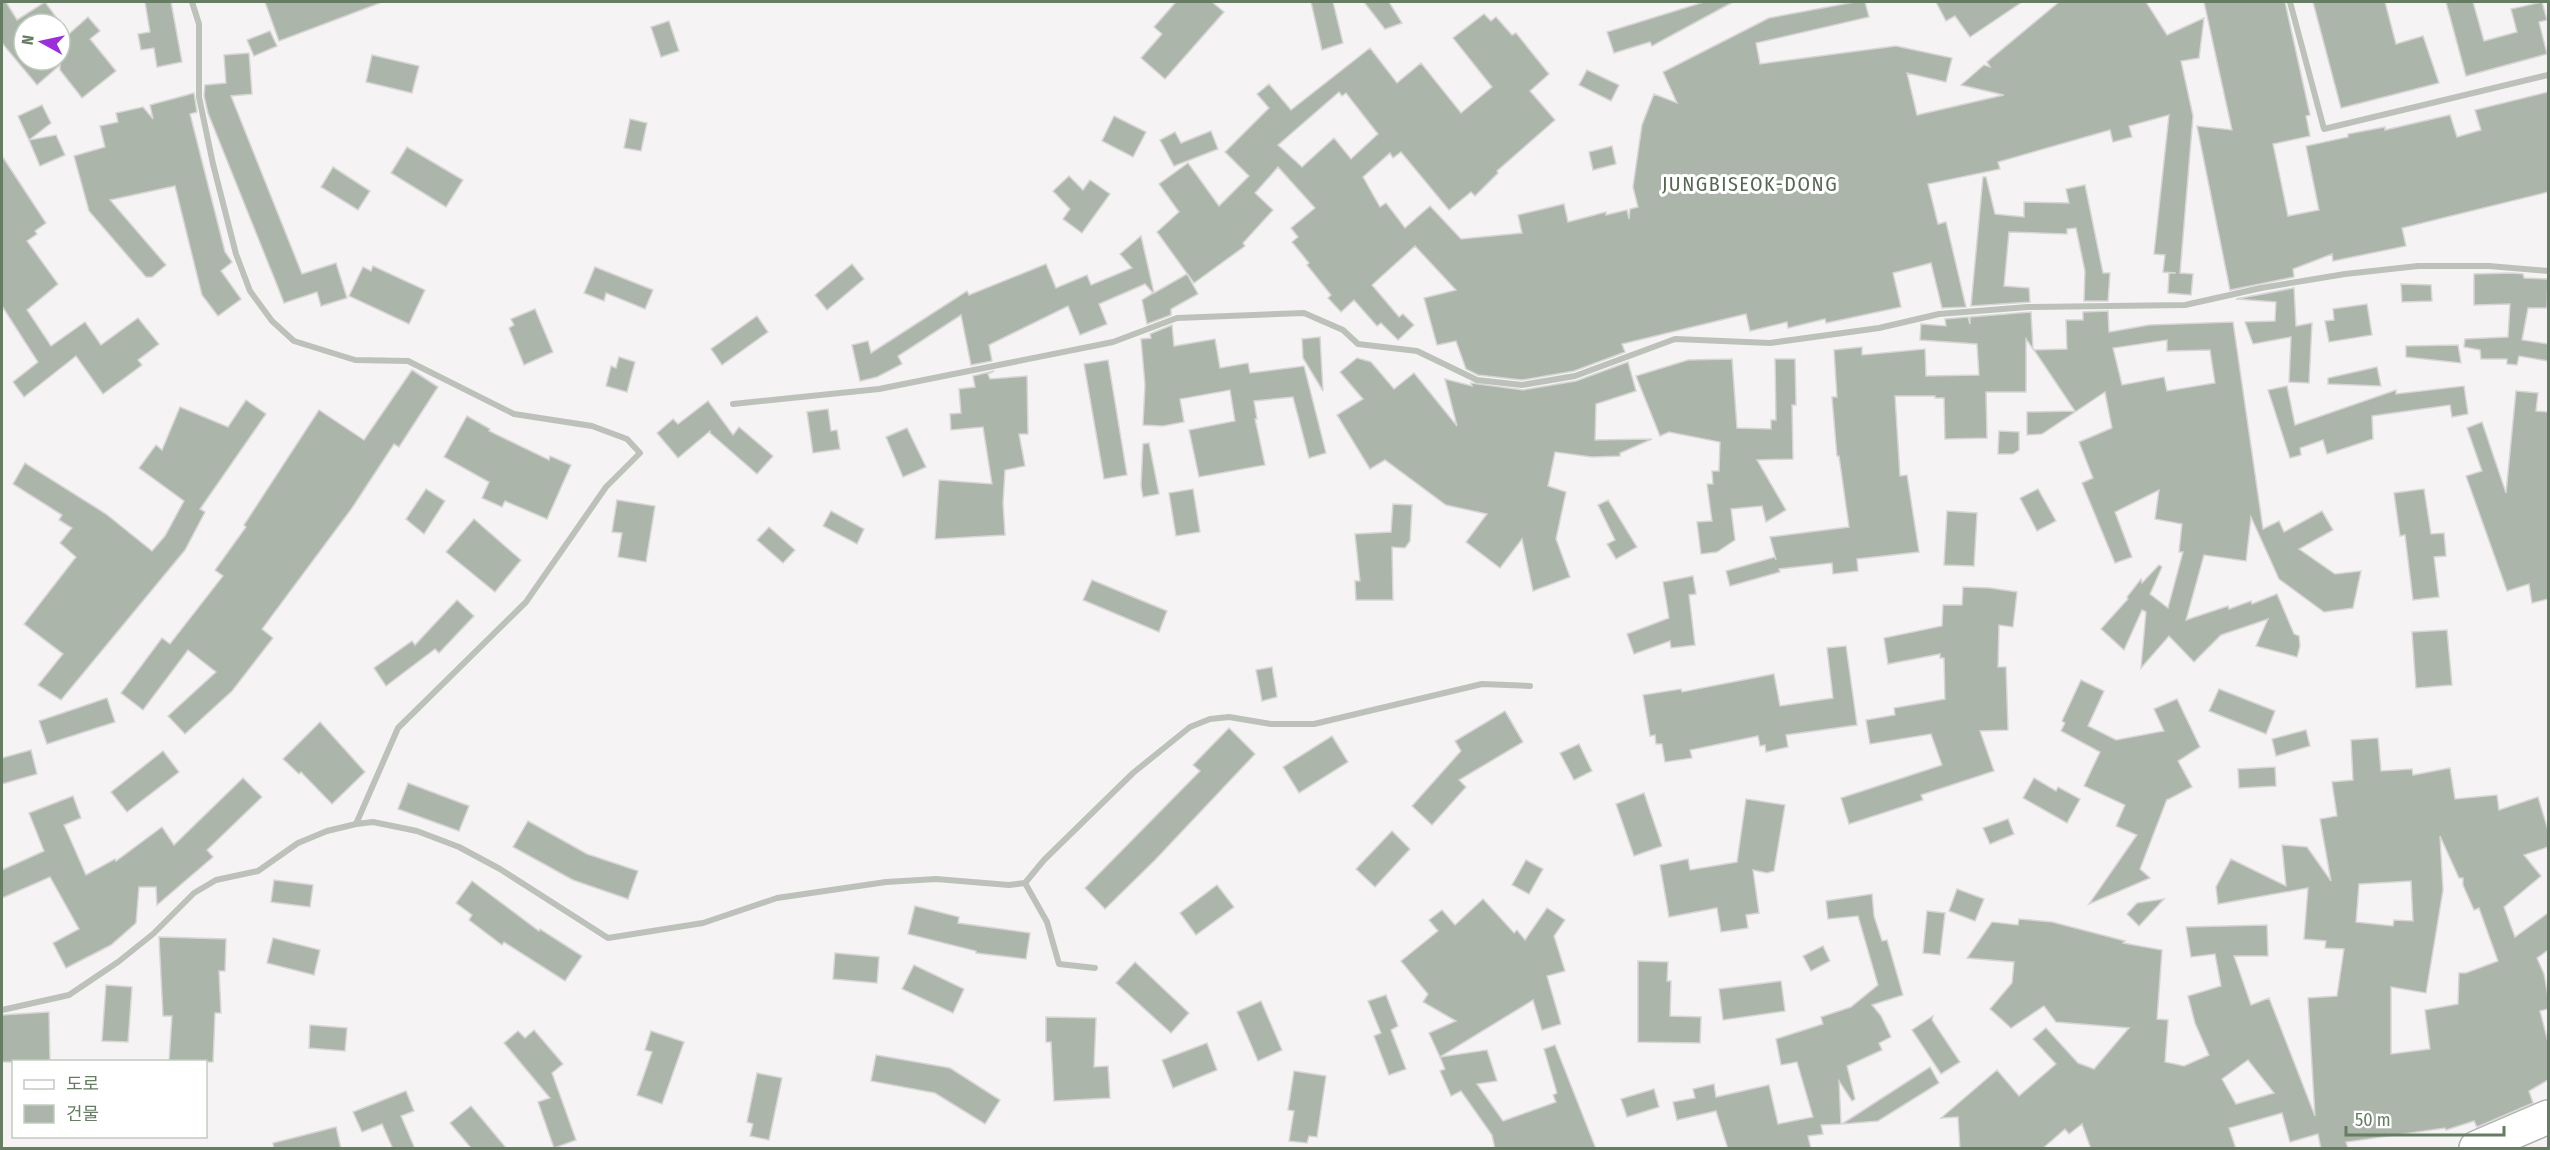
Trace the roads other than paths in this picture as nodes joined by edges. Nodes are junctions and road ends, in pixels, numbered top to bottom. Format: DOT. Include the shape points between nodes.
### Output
graph roads {
  1 [pos="192,2"];
  2 [pos="2290,2"];
  3 [pos="2548,75"];
  4 [pos="2548,272"];
  5 [pos="733,404"];
  6 [pos="1530,686"];
  7 [pos="356,824"];
  8 [pos="1025,883"];
  9 [pos="1095,968"];
  10 [pos="2,1010"];
  11 [pos="2548,1117"];
  12 [pos="2476,1149"];
  1 -- 7 [label="street" via="199,24 199,97 213,164 236,254 250,291 272,321 294,341 355,360 408,362 514,414 592,426 627,440 640,453 606,487 526,602 398,728"];
  2 -- 3 [label="street" via="2324,129"];
  4 -- 5 [label="street" via="2489,266 2418,266 2261,288 2185,305 2028,307 1939,314 1859,332 1770,344 1675,339 1575,376 1522,386 1477,380 1417,351 1358,344 1343,330 1304,313 1177,318 1113,342 879,389"];
  6 -- 8 [label="street" via="1482,684 1314,724 1210,719 1190,727 1133,773"];
  7 -- 8 [label="street" via="373,822 417,831 459,847 608,938 703,922 777,898 886,882 936,879"];
  7 -- 10 [label="street" via="298,843 258,871 216,880 194,894 118,962 69,995"];
  8 -- 9 [label="street" via="1047,922 1059,964"];
  11 -- 12 [label="main road"];
}
